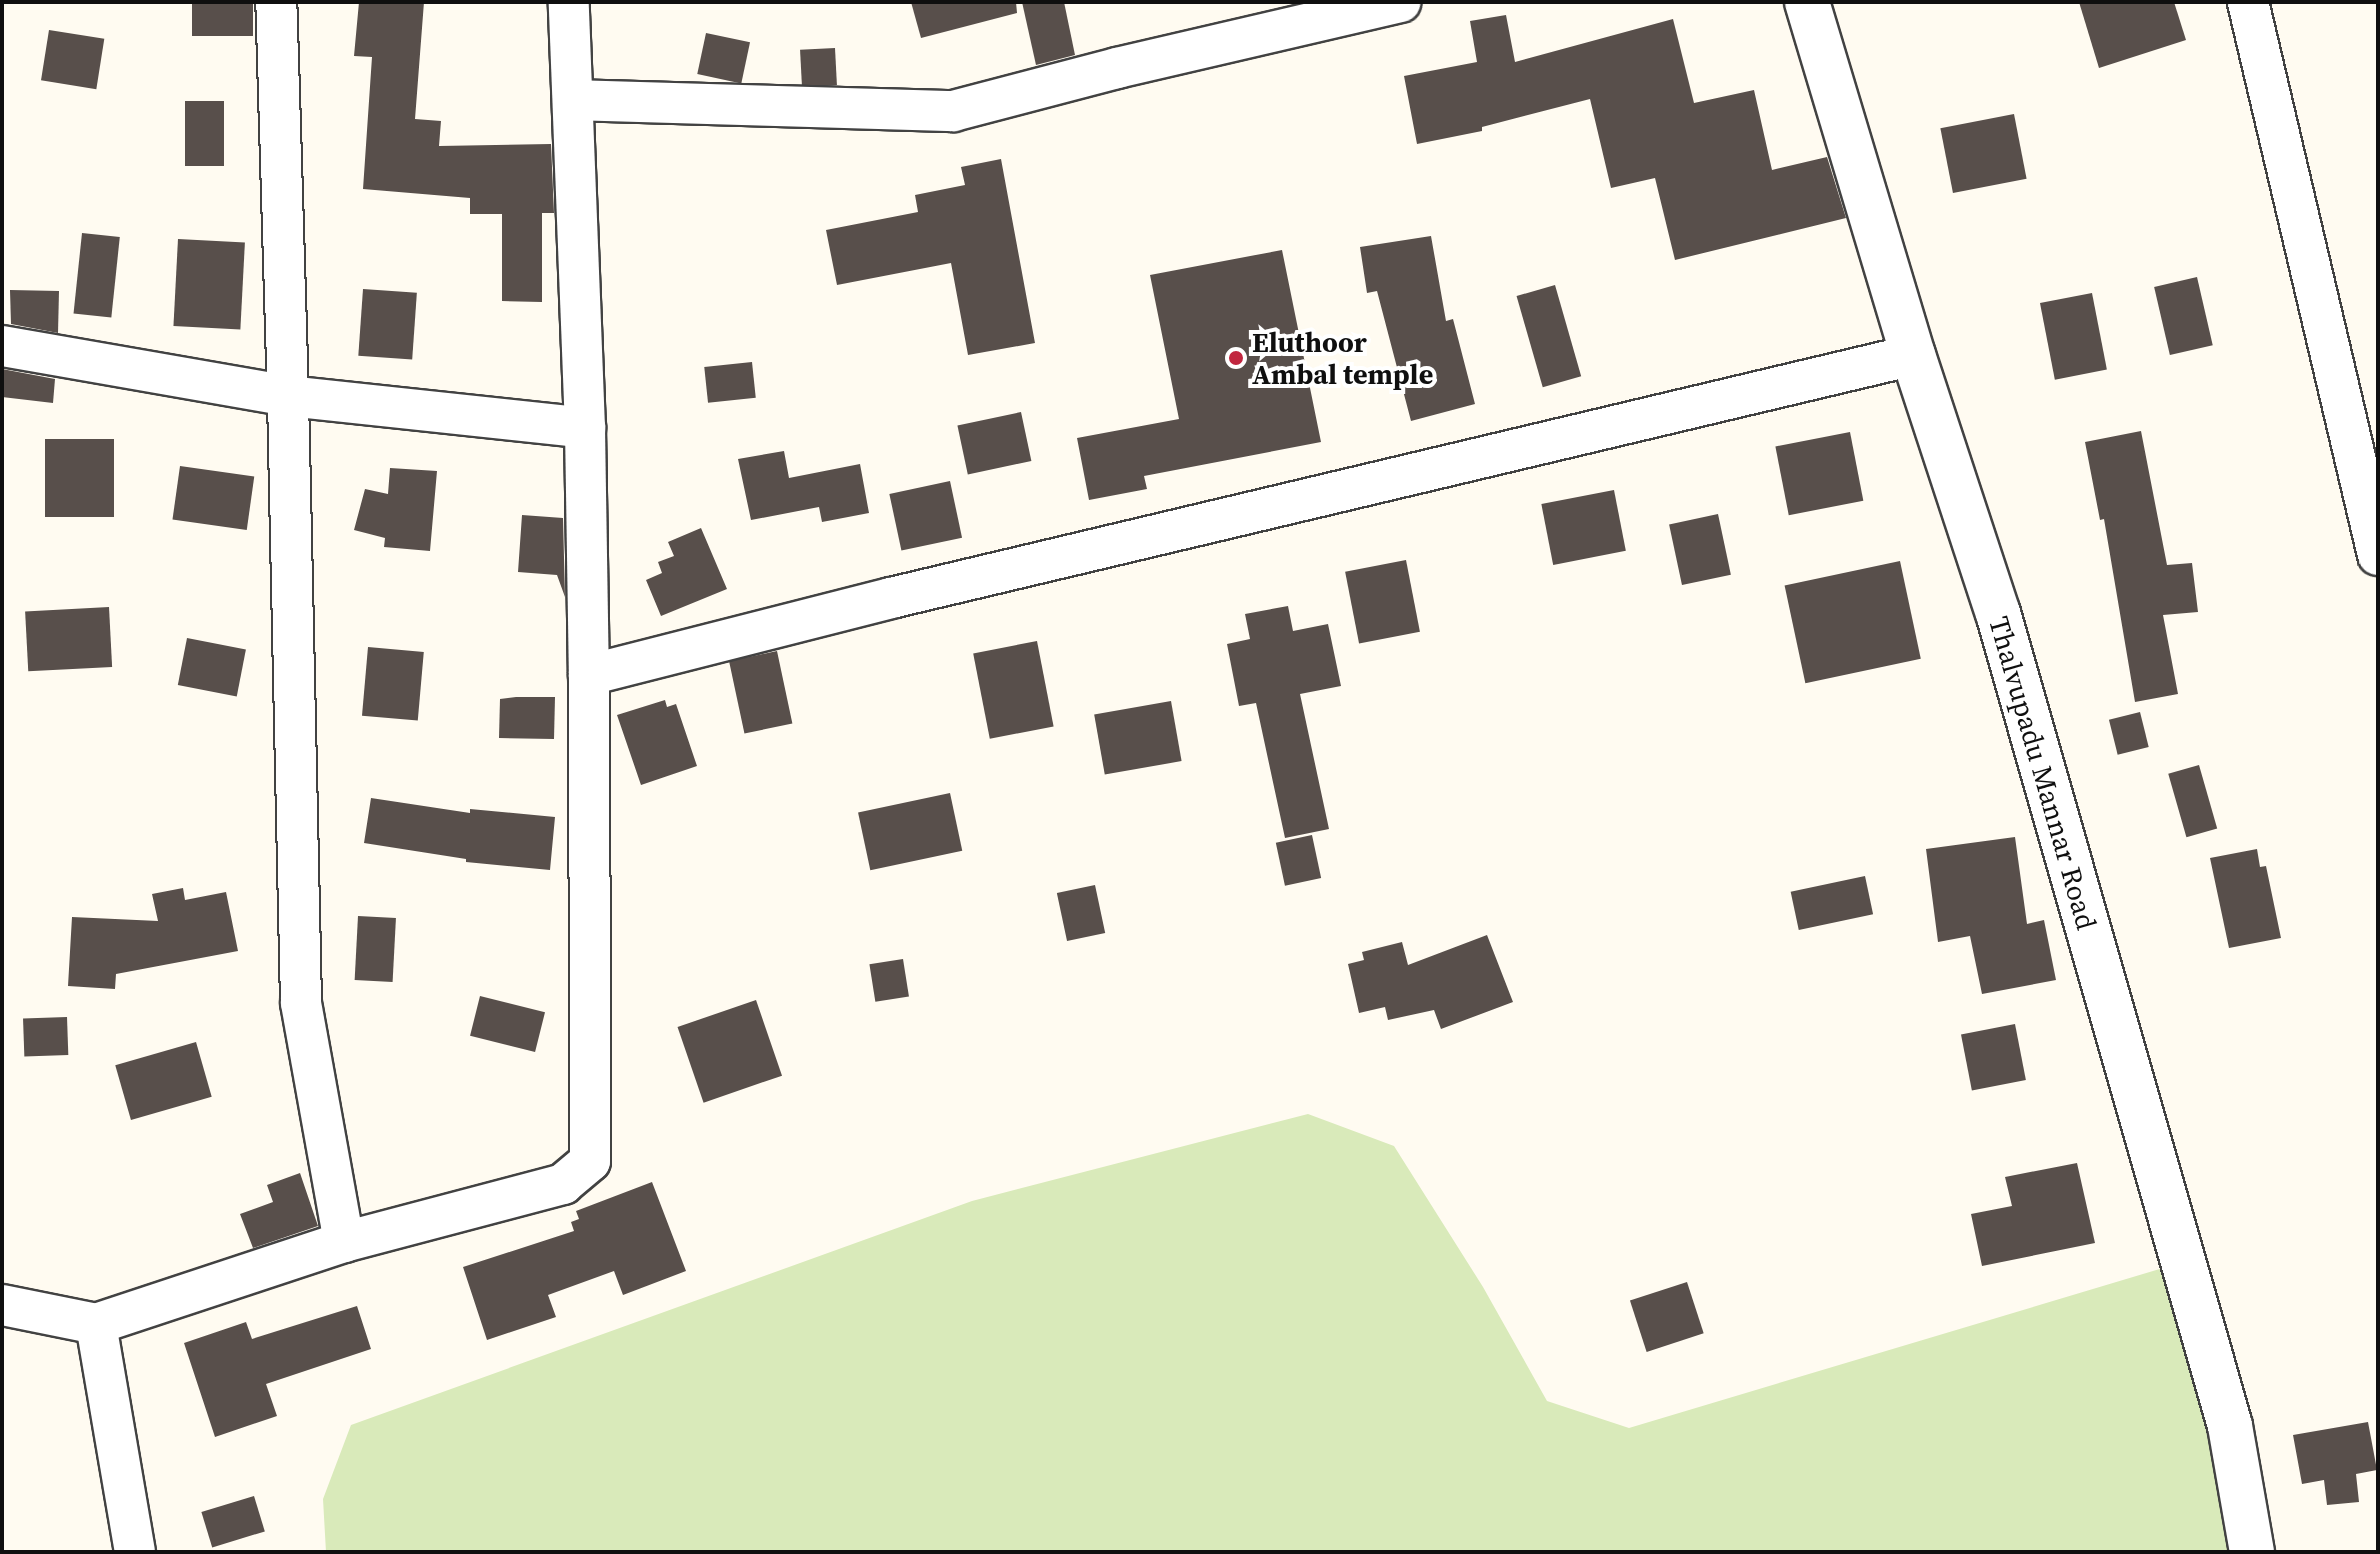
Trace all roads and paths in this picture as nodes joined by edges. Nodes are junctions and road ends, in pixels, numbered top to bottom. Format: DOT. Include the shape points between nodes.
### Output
graph roads {
  1 [pos="276,2"];
  2 [pos="569,2"];
  3 [pos="1400,2"];
  4 [pos="1807,2"];
  5 [pos="2248,2"];
  6 [pos="574,100"];
  7 [pos="2,346"];
  8 [pos="1913,355"];
  9 [pos="288,396"];
  10 [pos="585,428"];
  11 [pos="2378,555"];
  12 [pos="589,675"];
  13 [pos="344,1242"];
  14 [pos="2,1305"];
  15 [pos="96,1324"];
  16 [pos="135,1552"];
  17 [pos="2252,1552"];
  1 -- 9 [label="street"];
  2 -- 6 [label="street"];
  3 -- 6 [label="street" via="953,111"];
  4 -- 8 [label="street, Thalvupadu Mannar Road"];
  5 -- 11 [label="street"];
  6 -- 10 [label="street"];
  7 -- 9 [label="street"];
  8 -- 12 [label="street"];
  8 -- 17 [label="street, Thalvupadu Mannar Road" via="1998,613 2226,1411"];
  9 -- 10 [label="street"];
  9 -- 13 [label="street" via="301,1003"];
  10 -- 12 [label="street"];
  12 -- 13 [label="street" via="590,1161 563,1184"];
  13 -- 15 [label="street"];
  14 -- 15 [label="street"];
  15 -- 16 [label="street"];
}
